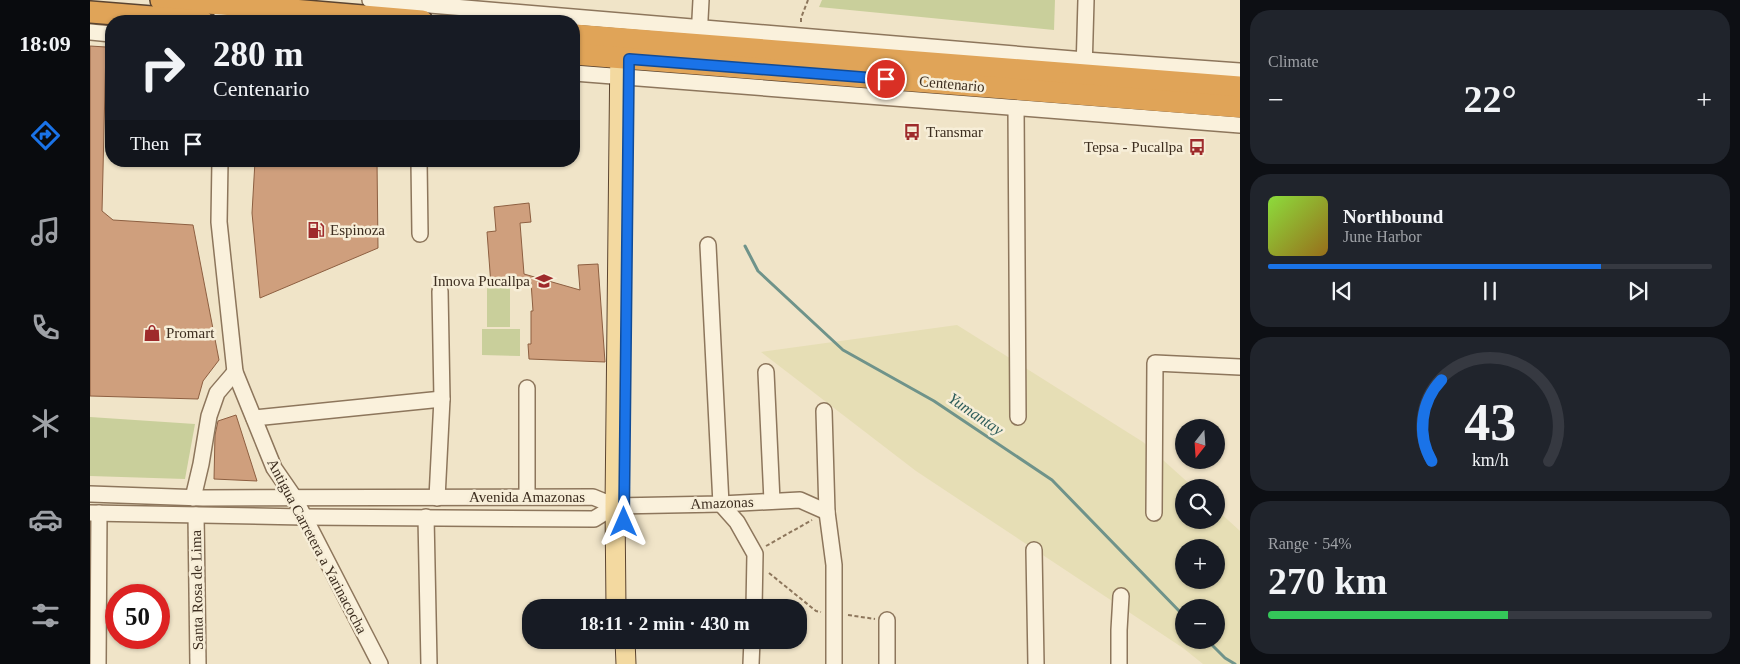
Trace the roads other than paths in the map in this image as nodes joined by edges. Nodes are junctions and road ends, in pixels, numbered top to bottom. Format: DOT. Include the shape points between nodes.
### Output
graph roads {
  1 [pos="161,0"];
  2 [pos="370,0"];
  3 [pos="701,0"];
  4 [pos="1086,0"];
  5 [pos="222,8"];
  6 [pos="90,12"];
  7 [pos="127,15"];
  8 [pos="330,15"];
  9 [pos="442,15"];
  10 [pos="90,32"];
  11 [pos="105,33"];
  12 [pos="580,37"];
  13 [pos="700,37"];
  14 [pos="580,44"];
  15 [pos="624,53"];
  16 [pos="580,54"];
  17 [pos="580,71"];
  18 [pos="1240,71"];
  19 [pos="1084,77"];
  20 [pos="1240,87"];
  21 [pos="1240,107"];
  22 [pos="1016,108"];
  23 [pos="1240,125"];
  24 [pos="222,167"];
  25 [pos="419,167"];
  26 [pos="420,234"];
  27 [pos="708,245"];
  28 [pos="440,291"];
  29 [pos="1240,367"];
  30 [pos="235,372"];
  31 [pos="766,372"];
  32 [pos="526,388"];
  33 [pos="442,399"];
  34 [pos="824,411"];
  35 [pos="1018,417"];
  36 [pos="254,418"];
  37 [pos="90,494"];
  38 [pos="527,496"];
  39 [pos="294,497"];
  40 [pos="193,498"];
  41 [pos="437,498"];
  42 [pos="772,501"];
  43 [pos="721,504"];
  44 [pos="619,506"];
  45 [pos="827,512"];
  46 [pos="95,513"];
  47 [pos="1154,513"];
  48 [pos="196,516"];
  49 [pos="304,517"];
  50 [pos="426,517"];
  51 [pos="1034,550"];
  52 [pos="1121,596"];
  53 [pos="616,599"];
  54 [pos="624,599"];
  55 [pos="755,599"];
  56 [pos="888,620"];
  57 [pos="616,649"];
  58 [pos="625,649"];
  59 [pos="752,649"];
  60 [pos="98,664"];
  61 [pos="198,664"];
  62 [pos="380,664"];
  63 [pos="429,664"];
  64 [pos="616,664"];
  65 [pos="626,664"];
  66 [pos="751,664"];
  67 [pos="834,664"];
  68 [pos="887,664"];
  69 [pos="1036,664"];
  70 [pos="1119,664"];
  1 -- 5 [label="highway"];
  2 -- 9 [label="street"];
  3 -- 13 [label="street"];
  4 -- 19 [label="street"];
  5 -- 8 [label="highway"];
  6 -- 7 [label="highway"];
  10 -- 11 [label="street"];
  12 -- 15 [label="highway, Centenario"];
  13 -- 15 [label="highway, Centenario"];
  13 -- 19 [label="highway, Centenario"];
  13 -- 19 [label="street" via="803,37"];
  14 -- 15 [label="street"];
  15 -- 16 [label="highway, Centenario"];
  15 -- 17 [label="street"];
  15 -- 19 [label="highway, Centenario"];
  15 -- 22 [label="street"];
  15 -- 44 [label="main road"];
  18 -- 19 [label="street"];
  19 -- 20 [label="highway, Centenario"];
  19 -- 21 [label="highway, Centenario"];
  22 -- 23 [label="street"];
  22 -- 35 [label="street"];
  24 -- 30 [label="street, Antigua Carretera a Yarinacocha" via="219,222"];
  25 -- 26 [label="street"];
  27 -- 43 [label="street"];
  28 -- 33 [label="street"];
  29 -- 47 [label="street" via="1155,363"];
  30 -- 36 [label="street, Antigua Carretera a Yarinacocha"];
  30 -- 40 [label="street" via="217,392 209,416"];
  31 -- 42 [label="street"];
  32 -- 38 [label="street"];
  33 -- 36 [label="street"];
  33 -- 41 [label="street"];
  34 -- 45 [label="street"];
  36 -- 39 [label="street, Antigua Carretera a Yarinacocha" via="274,468"];
  37 -- 40 [label="street, Avenida Amazonas"];
  38 -- 41 [label="street, Avenida Amazonas"];
  38 -- 44 [label="street, Avenida Amazonas" via="593,497"];
  39 -- 40 [label="street, Avenida Amazonas"];
  39 -- 41 [label="street, Avenida Amazonas"];
  39 -- 49 [label="street, Antigua Carretera a Yarinacocha"];
  42 -- 43 [label="street, Amazonas"];
  42 -- 45 [label="street, Amazonas" via="800,500"];
  43 -- 44 [label="street, Amazonas"];
  43 -- 55 [label="street" via="759,551"];
  44 -- 50 [label="street, Avenida Amazonas" via="594,519"];
  44 -- 53 [label="main road"];
  44 -- 54 [label="main road"];
  45 -- 67 [label="street" via="834,566"];
  46 -- 48 [label="street, Avenida Amazonas"];
  46 -- 60 [label="street"];
  48 -- 49 [label="street, Avenida Amazonas"];
  48 -- 61 [label="street, Santa Rosa de Lima"];
  49 -- 50 [label="street, Avenida Amazonas"];
  49 -- 62 [label="street, Antigua Carretera a Yarinacocha"];
  50 -- 63 [label="street"];
  51 -- 69 [label="street"];
  52 -- 70 [label="street"];
  56 -- 68 [label="street"];
  57 -- 64 [label="main road"];
  58 -- 65 [label="main road"];
  59 -- 66 [label="street"];
}
